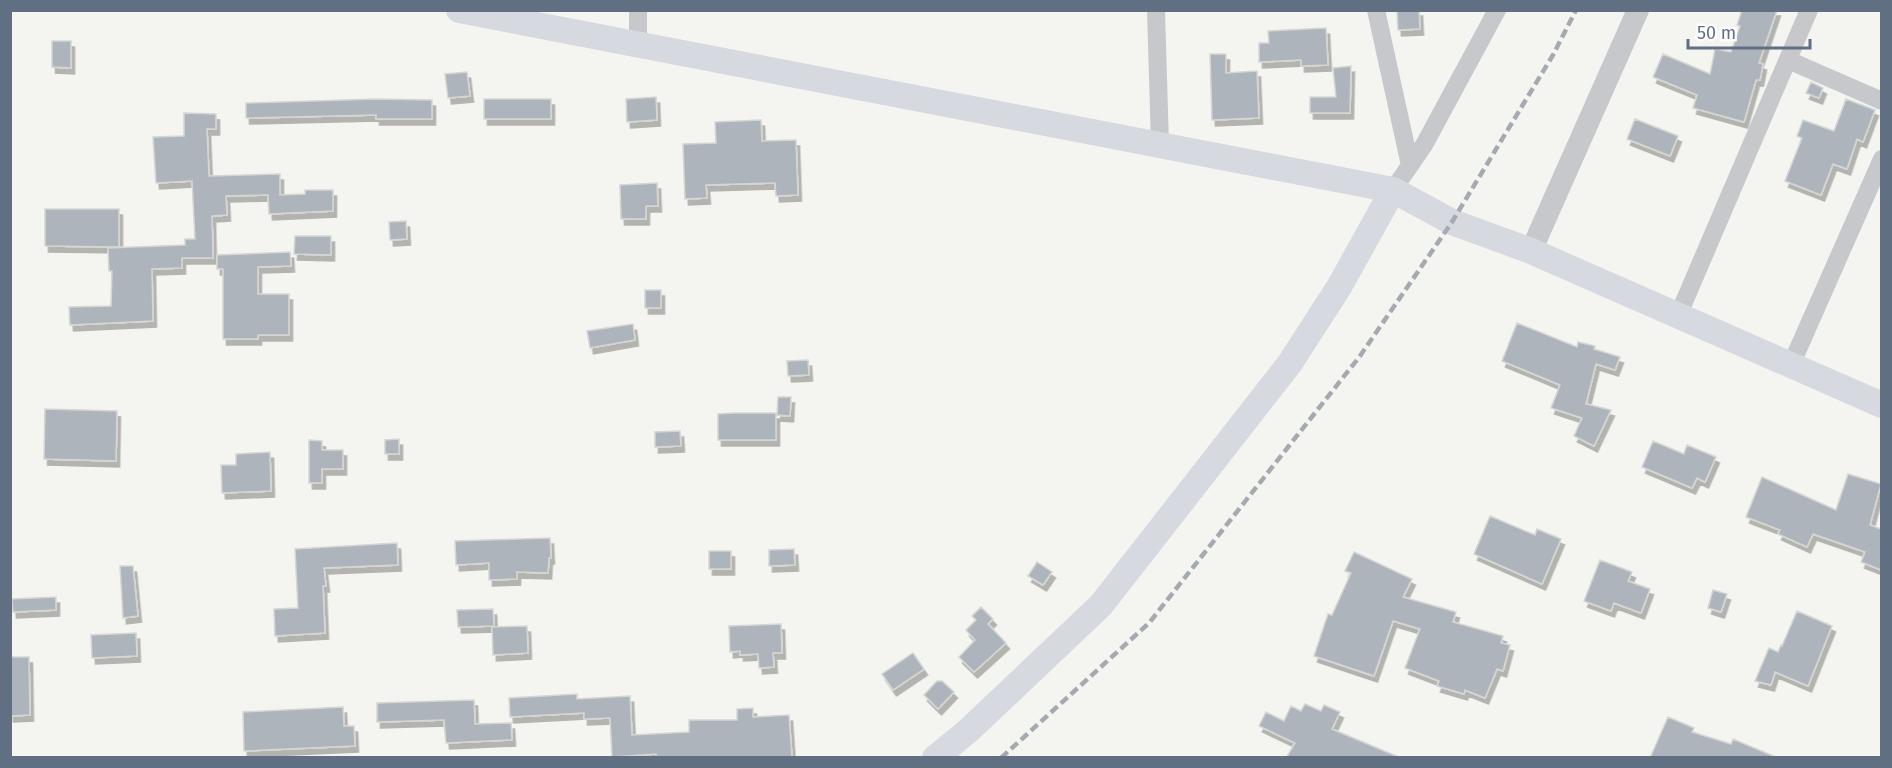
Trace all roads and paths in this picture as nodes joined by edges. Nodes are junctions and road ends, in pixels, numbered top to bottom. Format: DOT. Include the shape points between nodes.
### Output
graph roads {
  1 [pos="459,10"];
  2 [pos="638,10"];
  3 [pos="1156,10"];
  4 [pos="1376,10"];
  5 [pos="1497,10"];
  6 [pos="1638,10"];
  7 [pos="1809,10"];
  8 [pos="638,44"];
  9 [pos="1788,60"];
  10 [pos="1881,101"];
  11 [pos="1160,145"];
  12 [pos="1881,159"];
  13 [pos="1410,165"];
  14 [pos="1393,190"];
  15 [pos="1531,251"];
  16 [pos="1678,316"];
  17 [pos="1791,365"];
  18 [pos="1881,405"];
  19 [pos="935,758"];
  1 -- 8 [label="main road"];
  2 -- 8 [label="street"];
  3 -- 11 [label="street"];
  4 -- 13 [label="street"];
  5 -- 13 [label="street"];
  6 -- 15 [label="street"];
  7 -- 9 [label="street"];
  8 -- 11 [label="main road"];
  9 -- 10 [label="street"];
  9 -- 16 [label="street"];
  11 -- 14 [label="main road"];
  12 -- 17 [label="street"];
  13 -- 14 [label="street"];
  14 -- 15 [label="main road" via="1452,222"];
  14 -- 19 [label="main road" via="1339,287 1290,363 1101,604"];
  15 -- 16 [label="main road"];
  16 -- 17 [label="main road"];
  17 -- 18 [label="main road"];
}
